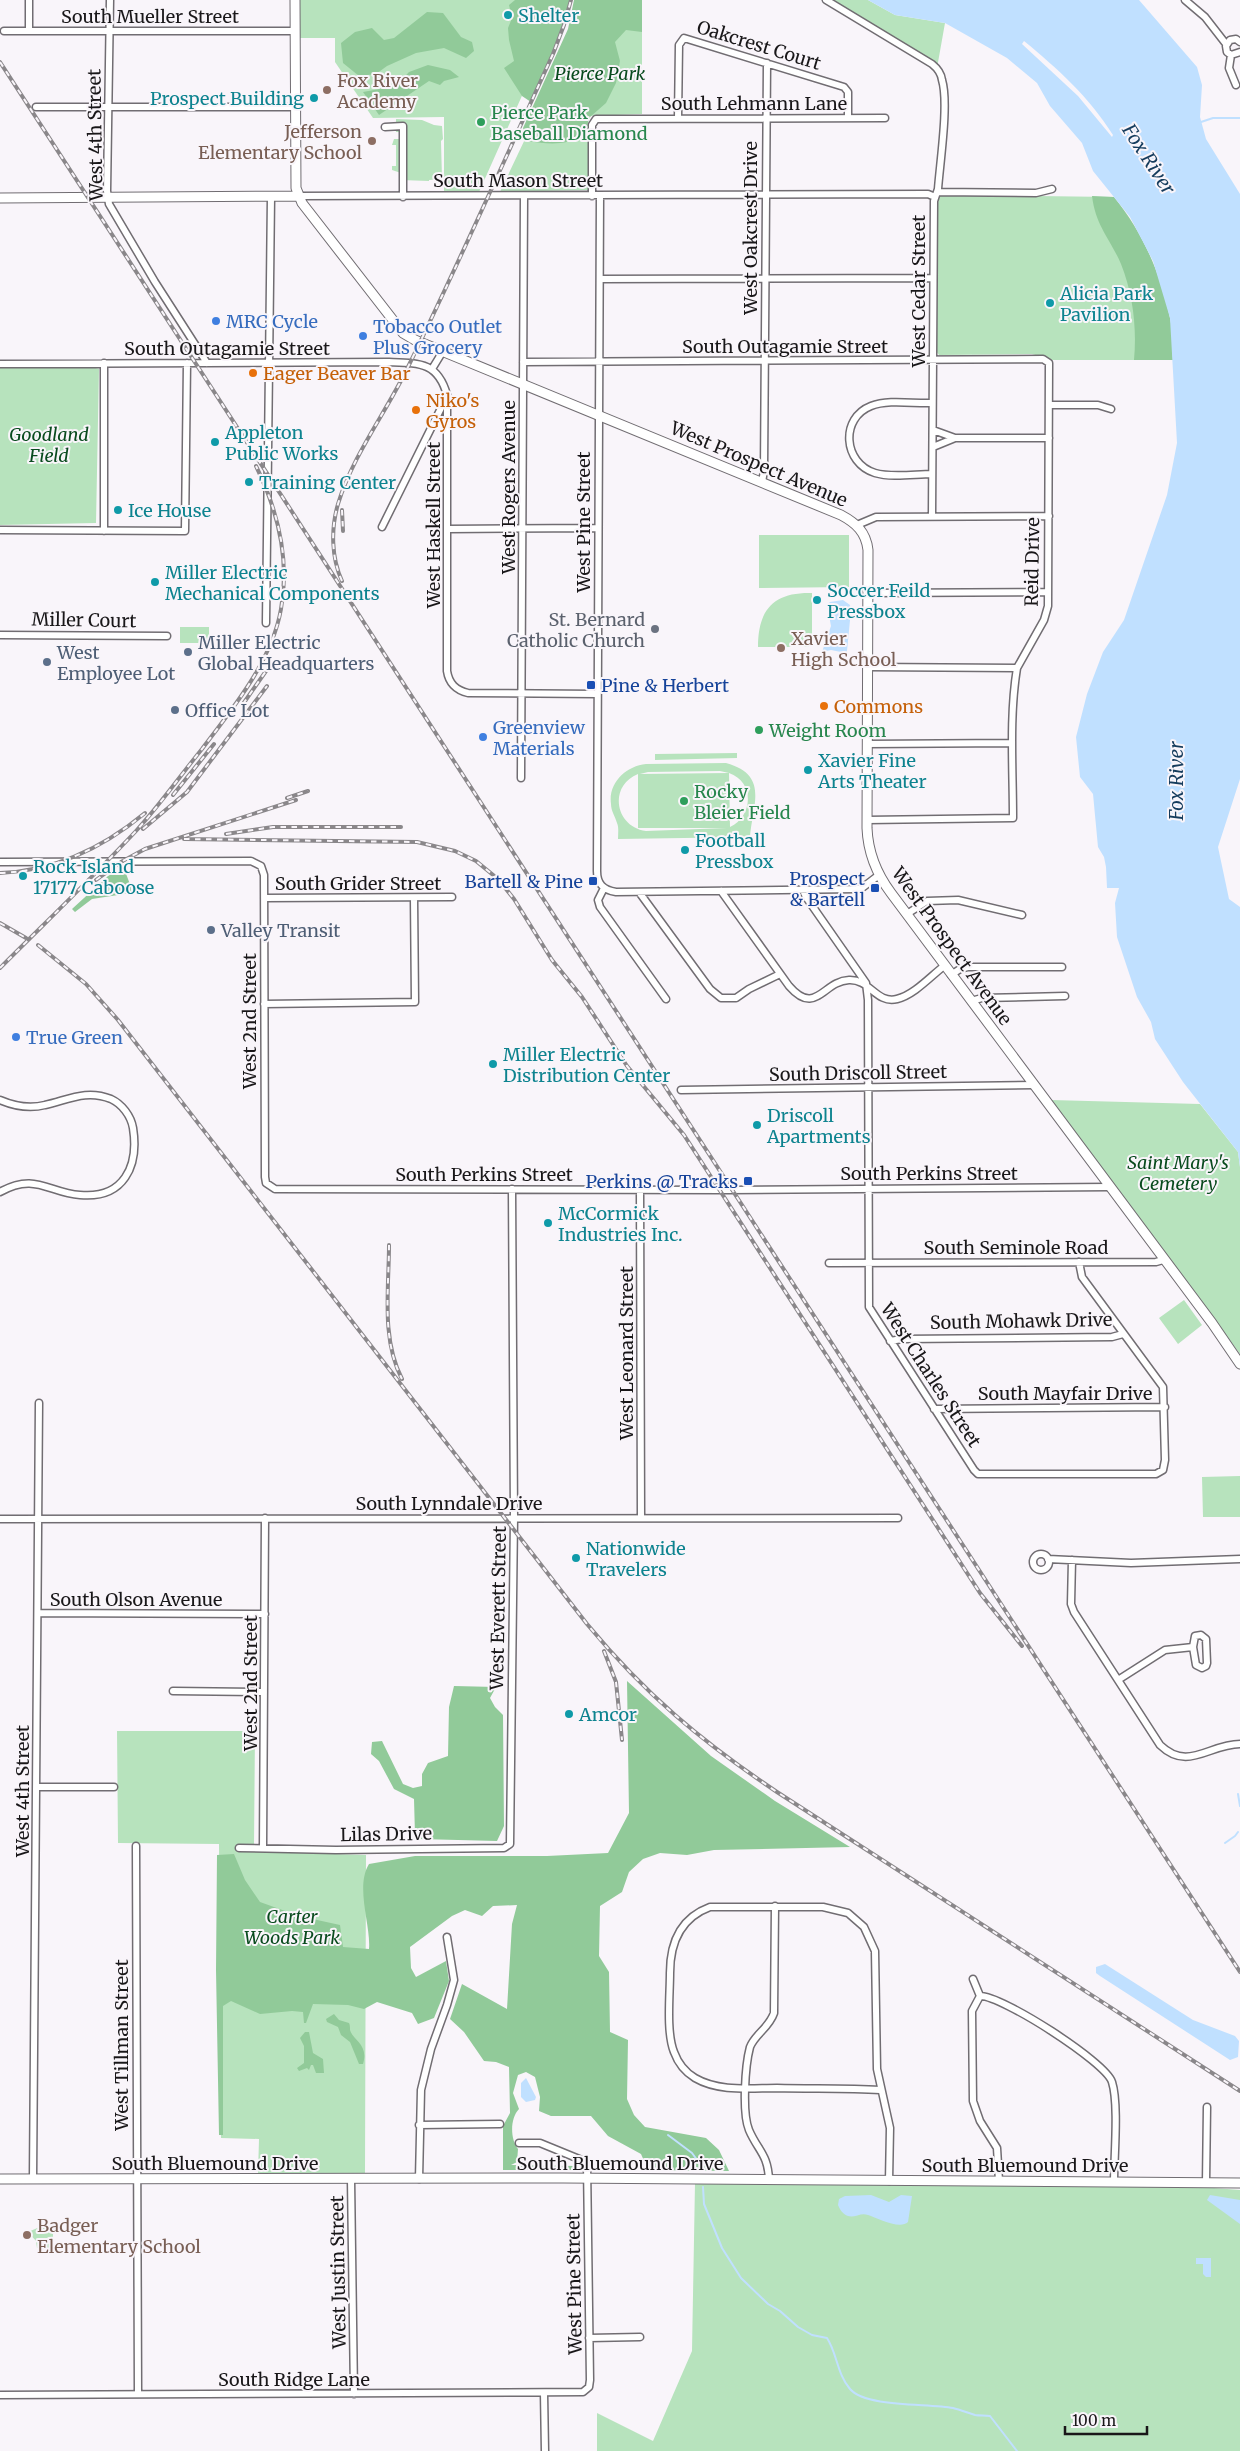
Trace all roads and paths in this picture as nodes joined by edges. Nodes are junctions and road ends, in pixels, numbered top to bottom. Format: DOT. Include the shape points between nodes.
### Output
graph roads {
  1 [pos="29,0"];
  2 [pos="110,0"];
  3 [pos="295,0"];
  4 [pos="826,0"];
  5 [pos="1186,0"];
  6 [pos="4,31"];
  7 [pos="29,31"];
  8 [pos="110,31"];
  9 [pos="296,32"];
  10 [pos="1239,40"];
  11 [pos="1226,44"];
  12 [pos="1240,52"];
  13 [pos="1231,55"];
  14 [pos="767,63"];
  15 [pos="1236,85"];
  16 [pos="36,107"];
  17 [pos="109,107"];
  18 [pos="295,107"];
  19 [pos="678,118"];
  20 [pos="766,118"];
  21 [pos="848,118"];
  22 [pos="885,118"];
  23 [pos="385,126"];
  24 [pos="1052,189"];
  25 [pos="936,195"];
  26 [pos="270,196"];
  27 [pos="299,196"];
  28 [pos="592,196"];
  29 [pos="600,196"];
  30 [pos="766,196"];
  31 [pos="403,197"];
  32 [pos="524,197"];
  33 [pos="0,198"];
  34 [pos="104,198"];
  35 [pos="600,278"];
  36 [pos="766,278"];
  37 [pos="933,278"];
  38 [pos="443,351"];
  39 [pos="933,360"];
  40 [pos="1046,360"];
  41 [pos="599,361"];
  42 [pos="765,361"];
  43 [pos="188,362"];
  44 [pos="269,362"];
  45 [pos="524,362"];
  46 [pos="104,363"];
  47 [pos="207,363"];
  48 [pos="0,364"];
  49 [pos="432,369"];
  50 [pos="523,384"];
  51 [pos="447,395"];
  52 [pos="932,403"];
  53 [pos="1049,405"];
  54 [pos="1110,408"];
  55 [pos="599,416"];
  56 [pos="933,430"];
  57 [pos="955,438"];
  58 [pos="1049,438"];
  59 [pos="933,446"];
  60 [pos="932,474"];
  61 [pos="762,482"];
  62 [pos="932,516"];
  63 [pos="1048,516"];
  64 [pos="857,525"];
  65 [pos="382,527"];
  66 [pos="523,528"];
  67 [pos="598,528"];
  68 [pos="448,529"];
  69 [pos="0,530"];
  70 [pos="104,531"];
  71 [pos="1048,592"];
  72 [pos="868,593"];
  73 [pos="266,623"];
  74 [pos="0,635"];
  75 [pos="167,636"];
  76 [pos="868,667"];
  77 [pos="1017,668"];
  78 [pos="522,694"];
  79 [pos="597,694"];
  80 [pos="1012,743"];
  81 [pos="867,744"];
  82 [pos="521,778"];
  83 [pos="867,820"];
  84 [pos="0,862"];
  85 [pos="879,875"];
  86 [pos="604,888"];
  87 [pos="803,890"];
  88 [pos="721,891"];
  89 [pos="640,892"];
  90 [pos="452,897"];
  91 [pos="264,898"];
  92 [pos="414,898"];
  93 [pos="907,914"];
  94 [pos="1022,915"];
  95 [pos="944,966"];
  96 [pos="1062,967"];
  97 [pos="780,974"];
  98 [pos="952,975"];
  99 [pos="866,983"];
  100 [pos="1064,996"];
  101 [pos="666,999"];
  102 [pos="971,1001"];
  103 [pos="264,1004"];
  104 [pos="1035,1085"];
  105 [pos="868,1088"];
  106 [pos="681,1090"];
  107 [pos="0,1100"];
  108 [pos="265,1177"];
  109 [pos="1110,1187"];
  110 [pos="640,1188"];
  111 [pos="868,1188"];
  112 [pos="512,1189"];
  113 [pos="0,1192"];
  114 [pos="1163,1260"];
  115 [pos="1080,1262"];
  116 [pos="829,1263"];
  117 [pos="868,1263"];
  118 [pos="1123,1334"];
  119 [pos="890,1341"];
  120 [pos="1240,1364"];
  121 [pos="38,1403"];
  122 [pos="1165,1407"];
  123 [pos="934,1409"];
  124 [pos="265,1518"];
  125 [pos="514,1518"];
  126 [pos="641,1518"];
  127 [pos="898,1518"];
  128 [pos="0,1519"];
  129 [pos="38,1519"];
  130 [pos="1240,1558"];
  131 [pos="1048,1559"];
  132 [pos="1072,1560"];
  133 [pos="38,1614"];
  134 [pos="265,1614"];
  135 [pos="1193,1647"];
  136 [pos="1118,1680"];
  137 [pos="173,1691"];
  138 [pos="264,1692"];
  139 [pos="1240,1744"];
  140 [pos="37,1787"];
  141 [pos="114,1787"];
  142 [pos="136,1846"];
  143 [pos="509,1846"];
  144 [pos="239,1848"];
  145 [pos="264,1848"];
  146 [pos="774,1906"];
  147 [pos="447,1937"];
  148 [pos="973,1979"];
  149 [pos="980,1996"];
  150 [pos="746,2088"];
  151 [pos="880,2090"];
  152 [pos="1206,2107"];
  153 [pos="500,2124"];
  154 [pos="419,2125"];
  155 [pos="520,2143"];
  156 [pos="0,2179"];
  157 [pos="33,2179"];
  158 [pos="136,2179"];
  159 [pos="352,2179"];
  160 [pos="419,2179"];
  161 [pos="588,2179"];
  162 [pos="769,2180"];
  163 [pos="889,2181"];
  164 [pos="999,2181"];
  165 [pos="1114,2182"];
  166 [pos="1206,2182"];
  167 [pos="1240,2183"];
  168 [pos="640,2337"];
  169 [pos="590,2338"];
  170 [pos="587,2389"];
  171 [pos="544,2392"];
  172 [pos="138,2394"];
  173 [pos="354,2394"];
  174 [pos="0,2395"];
  175 [pos="545,2451"];
  1 -- 7 [label="street"];
  2 -- 8 [label="street, West 4th Street"];
  3 -- 9 [label="main road, West Prospect Avenue"];
  4 -- 25 [label="street, West Cedar Street" via="936,68 943,81 944,93"];
  5 -- 11 [label="street"];
  6 -- 7 [label="street, South Mueller Street"];
  7 -- 8 [label="street, South Mueller Street"];
  8 -- 9 [label="street, South Mueller Street"];
  8 -- 17 [label="street, West 4th Street"];
  9 -- 18 [label="main road, West Prospect Avenue"];
  10 -- 11 [label="street" via="1230,40"];
  11 -- 13 [label="street"];
  12 -- 13 [label="street"];
  13 -- 15 [label="street" via="1229,68"];
  14 -- 19 [label="street, Oakcrest Court" via="682,39 679,45"];
  14 -- 20 [label="street, West Oakcrest Drive"];
  14 -- 21 [label="street, Oakcrest Court" via="844,88 848,92"];
  16 -- 17 [label="street"];
  17 -- 18 [label="street"];
  17 -- 34 [label="street, West 4th Street"];
  18 -- 27 [label="main road, West Prospect Avenue" via="296,185"];
  19 -- 20 [label="street, South Lehmann Lane"];
  19 -- 28 [label="street, South Lehmann Lane" via="594,120"];
  20 -- 21 [label="street, South Lehmann Lane"];
  20 -- 30 [label="street, West Oakcrest Drive"];
  21 -- 22 [label="street, South Lehmann Lane"];
  23 -- 31 [label="street" via="403,126"];
  24 -- 25 [label="street, South Mason Street" via="1036,193"];
  25 -- 30 [label="street, South Mason Street"];
  25 -- 37 [label="street, West Cedar Street"];
  26 -- 27 [label="main road, South Mason Street"];
  26 -- 34 [label="main road, South Mason Street"];
  26 -- 44 [label="street"];
  27 -- 31 [label="street, South Mason Street"];
  27 -- 38 [label="main road, West Prospect Avenue" via="403,332"];
  28 -- 29 [label="street, South Mason Street"];
  28 -- 32 [label="street, South Mason Street"];
  29 -- 30 [label="street, South Mason Street"];
  29 -- 35 [label="street, West Pine Street"];
  30 -- 36 [label="street, West Oakcrest Drive"];
  31 -- 32 [label="street, South Mason Street"];
  32 -- 45 [label="street, West Rogers Avenue"];
  33 -- 34 [label="main road, South Mason Street" via="78,198 82,201"];
  34 -- 47 [label="street, West 4th Street"];
  35 -- 36 [label="street"];
  35 -- 41 [label="street, West Pine Street"];
  36 -- 37 [label="street"];
  36 -- 42 [label="street, West Oakcrest Drive"];
  37 -- 39 [label="street, West Cedar Street"];
  38 -- 49 [label="street"];
  38 -- 50 [label="main road, West Prospect Avenue"];
  39 -- 40 [label="street, South Outagamie Street"];
  39 -- 42 [label="street, South Outagamie Street"];
  39 -- 52 [label="street, West Cedar Street"];
  40 -- 53 [label="street, Reid Drive" via="1050,368"];
  41 -- 42 [label="street, South Outagamie Street"];
  41 -- 45 [label="street, South Outagamie Street"];
  41 -- 55 [label="street, West Pine Street"];
  42 -- 61 [label="street, West Oakcrest Drive"];
  43 -- 46 [label="street, South Outagamie Street"];
  43 -- 47 [label="street, South Outagamie Street"];
  43 -- 70 [label="street" via="185,531"];
  44 -- 47 [label="street, South Outagamie Street"];
  44 -- 49 [label="street, South Outagamie Street" via="410,362"];
  44 -- 73 [label="street"];
  45 -- 50 [label="street, West Rogers Avenue"];
  46 -- 48 [label="street, South Outagamie Street"];
  46 -- 70 [label="street"];
  49 -- 51 [label="street, West Haskell Street" via="443,381"];
  50 -- 55 [label="main road, West Prospect Avenue"];
  50 -- 66 [label="street, West Rogers Avenue"];
  51 -- 65 [label="street"];
  51 -- 68 [label="street, West Haskell Street"];
  52 -- 56 [label="street, West Cedar Street"];
  52 -- 60 [label="street" via="869,406 854,420 849,441 854,458 876,473"];
  53 -- 54 [label="street"];
  53 -- 58 [label="street, Reid Drive"];
  55 -- 61 [label="main road, West Prospect Avenue"];
  55 -- 67 [label="street, West Pine Street"];
  56 -- 57 [label="street"];
  56 -- 59 [label="street, West Cedar Street"];
  57 -- 58 [label="street"];
  57 -- 59 [label="street"];
  58 -- 63 [label="street, Reid Drive"];
  59 -- 60 [label="street, West Cedar Street"];
  60 -- 62 [label="street, West Cedar Street"];
  61 -- 64 [label="main road, West Prospect Avenue" via="841,515"];
  62 -- 63 [label="street"];
  62 -- 64 [label="street" via="876,517"];
  63 -- 71 [label="street, Reid Drive"];
  64 -- 72 [label="main road, West Prospect Avenue" via="868,546"];
  66 -- 67 [label="street"];
  66 -- 68 [label="street"];
  66 -- 78 [label="street, West Rogers Avenue"];
  67 -- 79 [label="street, West Pine Street"];
  68 -- 78 [label="street, West Haskell Street" via="447,671 453,685 468,693"];
  69 -- 70 [label="street"];
  71 -- 72 [label="street"];
  71 -- 77 [label="street, Reid Drive" via="1046,615"];
  72 -- 76 [label="main road, West Prospect Avenue"];
  74 -- 75 [label="street, Miller Court"];
  76 -- 77 [label="street"];
  76 -- 81 [label="main road, West Prospect Avenue"];
  77 -- 80 [label="street, Reid Drive"];
  78 -- 79 [label="street"];
  78 -- 82 [label="street, West Rogers Avenue"];
  79 -- 86 [label="street, West Pine Street" via="598,879"];
  80 -- 81 [label="street"];
  80 -- 83 [label="street, Reid Drive" via="1013,818"];
  81 -- 83 [label="main road, West Prospect Avenue"];
  83 -- 85 [label="main road, West Prospect Avenue" via="869,851"];
  84 -- 91 [label="street, West 2nd Street" via="251,861 261,866"];
  85 -- 87 [label="street" via="860,889"];
  85 -- 93 [label="main road, West Prospect Avenue"];
  86 -- 89 [label="street" via="616,892"];
  86 -- 101 [label="street" via="598,900 600,907"];
  87 -- 88 [label="street"];
  87 -- 99 [label="street"];
  88 -- 89 [label="street"];
  88 -- 97 [label="street"];
  89 -- 97 [label="street" via="710,989 720,998 736,998"];
  90 -- 92 [label="street, South Grider Street"];
  91 -- 92 [label="street, South Grider Street"];
  91 -- 103 [label="street, West 2nd Street"];
  92 -- 103 [label="street" via="415,1002"];
  93 -- 94 [label="street" via="927,901 958,900"];
  93 -- 95 [label="main road, West Prospect Avenue"];
  95 -- 98 [label="main road, West Prospect Avenue"];
  95 -- 99 [label="street" via="907,994 894,999 877,995"];
  96 -- 98 [label="street" via="968,967"];
  97 -- 99 [label="street" via="795,992 808,998 819,996 844,981"];
  98 -- 102 [label="main road, West Prospect Avenue"];
  99 -- 105 [label="street, West Charles Street"];
  100 -- 102 [label="street"];
  102 -- 104 [label="main road, West Prospect Avenue"];
  103 -- 108 [label="street, West 2nd Street"];
  104 -- 105 [label="street, South Driscoll Street"];
  104 -- 109 [label="main road, West Prospect Avenue"];
  105 -- 106 [label="street, South Driscoll Street"];
  105 -- 111 [label="street, West Charles Street"];
  107 -- 113 [label="street" via="17,1106 36,1107 80,1094 104,1096 128,1113 134,1144 128,1176 109,1191 82,1196 30,1183"];
  108 -- 112 [label="street, South Perkins Street" via="270,1186 278,1190"];
  109 -- 111 [label="street, South Perkins Street"];
  109 -- 114 [label="main road, West Prospect Avenue"];
  110 -- 111 [label="street, South Perkins Street"];
  110 -- 112 [label="street, South Perkins Street"];
  110 -- 126 [label="street, West Leonard Street"];
  111 -- 117 [label="street, West Charles Street"];
  112 -- 125 [label="street, West Everett Street"];
  114 -- 115 [label="street, South Seminole Road"];
  114 -- 120 [label="main road, West Prospect Avenue"];
  115 -- 117 [label="street, South Seminole Road"];
  115 -- 118 [label="street" via="1082,1278"];
  116 -- 117 [label="street, South Seminole Road"];
  117 -- 119 [label="street, West Charles Street" via="869,1307"];
  118 -- 119 [label="street, South Mohawk Drive" via="1112,1337"];
  118 -- 122 [label="street" via="1163,1387"];
  119 -- 123 [label="street, West Charles Street"];
  121 -- 129 [label="street, West 4th Street"];
  122 -- 123 [label="street, South Mayfair Drive"];
  122 -- 123 [label="street, West Charles Street" via="1162,1472 978,1474"];
  124 -- 125 [label="street, South Lynndale Drive"];
  124 -- 129 [label="street, South Lynndale Drive"];
  124 -- 134 [label="street, West 2nd Street"];
  125 -- 126 [label="street, South Lynndale Drive"];
  125 -- 143 [label="street, West Everett Street"];
  126 -- 127 [label="street, South Lynndale Drive"];
  128 -- 129 [label="street, South Lynndale Drive"];
  129 -- 133 [label="street, West 4th Street"];
  130 -- 132 [label="street" via="1131,1563"];
  131 -- 132 [label="street"];
  132 -- 136 [label="street" via="1072,1608"];
  133 -- 134 [label="street, South Olson Avenue"];
  133 -- 140 [label="street, West 4th Street"];
  134 -- 138 [label="street, West 2nd Street"];
  135 -- 135 [label="street" via="1196,1665 1205,1667 1205,1637 1195,1636"];
  135 -- 136 [label="street" via="1158,1653"];
  136 -- 139 [label="street" via="1154,1737 1169,1752 1194,1757 1221,1745"];
  137 -- 138 [label="street"];
  138 -- 145 [label="street, West 2nd Street"];
  140 -- 141 [label="street"];
  140 -- 157 [label="street, West 4th Street"];
  142 -- 158 [label="street, West Tillman Street"];
  143 -- 145 [label="street, Lilas Drive" via="336,1850"];
  144 -- 145 [label="street, Lilas Drive"];
  146 -- 150 [label="street" via="774,2013 750,2047"];
  146 -- 150 [label="street" via="723,1906 699,1912 677,1933 670,1956 671,2038 677,2060 688,2073 707,2084"];
  146 -- 151 [label="street" via="817,1906 842,1911 858,1921 869,1935 875,1956"];
  147 -- 154 [label="street" via="454,1980 424,2077"];
  148 -- 149 [label="street"];
  149 -- 164 [label="street" via="972,2011 973,2101 975,2112 997,2148"];
  149 -- 165 [label="street" via="1000,2001 1077,2048 1110,2076 1115,2092"];
  150 -- 151 [label="street"];
  150 -- 162 [label="street" via="746,2123 768,2162"];
  151 -- 163 [label="street" via="890,2128"];
  152 -- 166 [label="street"];
  153 -- 154 [label="street"];
  154 -- 160 [label="street"];
  155 -- 161 [label="street" via="540,2143 584,2161"];
  156 -- 157 [label="main road, South Bluemound Drive"];
  157 -- 158 [label="main road, South Bluemound Drive"];
  158 -- 159 [label="main road, South Bluemound Drive"];
  158 -- 172 [label="street, West Tillman Street"];
  159 -- 160 [label="main road, South Bluemound Drive"];
  159 -- 173 [label="street, West Justin Street"];
  160 -- 161 [label="main road, South Bluemound Drive"];
  161 -- 162 [label="main road, South Bluemound Drive"];
  161 -- 169 [label="street, West Pine Street"];
  162 -- 163 [label="main road, South Bluemound Drive"];
  163 -- 164 [label="main road, South Bluemound Drive"];
  164 -- 165 [label="main road, South Bluemound Drive"];
  165 -- 166 [label="main road, South Bluemound Drive"];
  166 -- 167 [label="main road, South Bluemound Drive"];
  168 -- 169 [label="street"];
  169 -- 170 [label="street, West Pine Street"];
  170 -- 171 [label="street, South Ridge Lane" via="578,2393"];
  171 -- 173 [label="street, South Ridge Lane"];
  171 -- 175 [label="street"];
  172 -- 173 [label="street, South Ridge Lane"];
  172 -- 174 [label="street, South Ridge Lane"];
}
